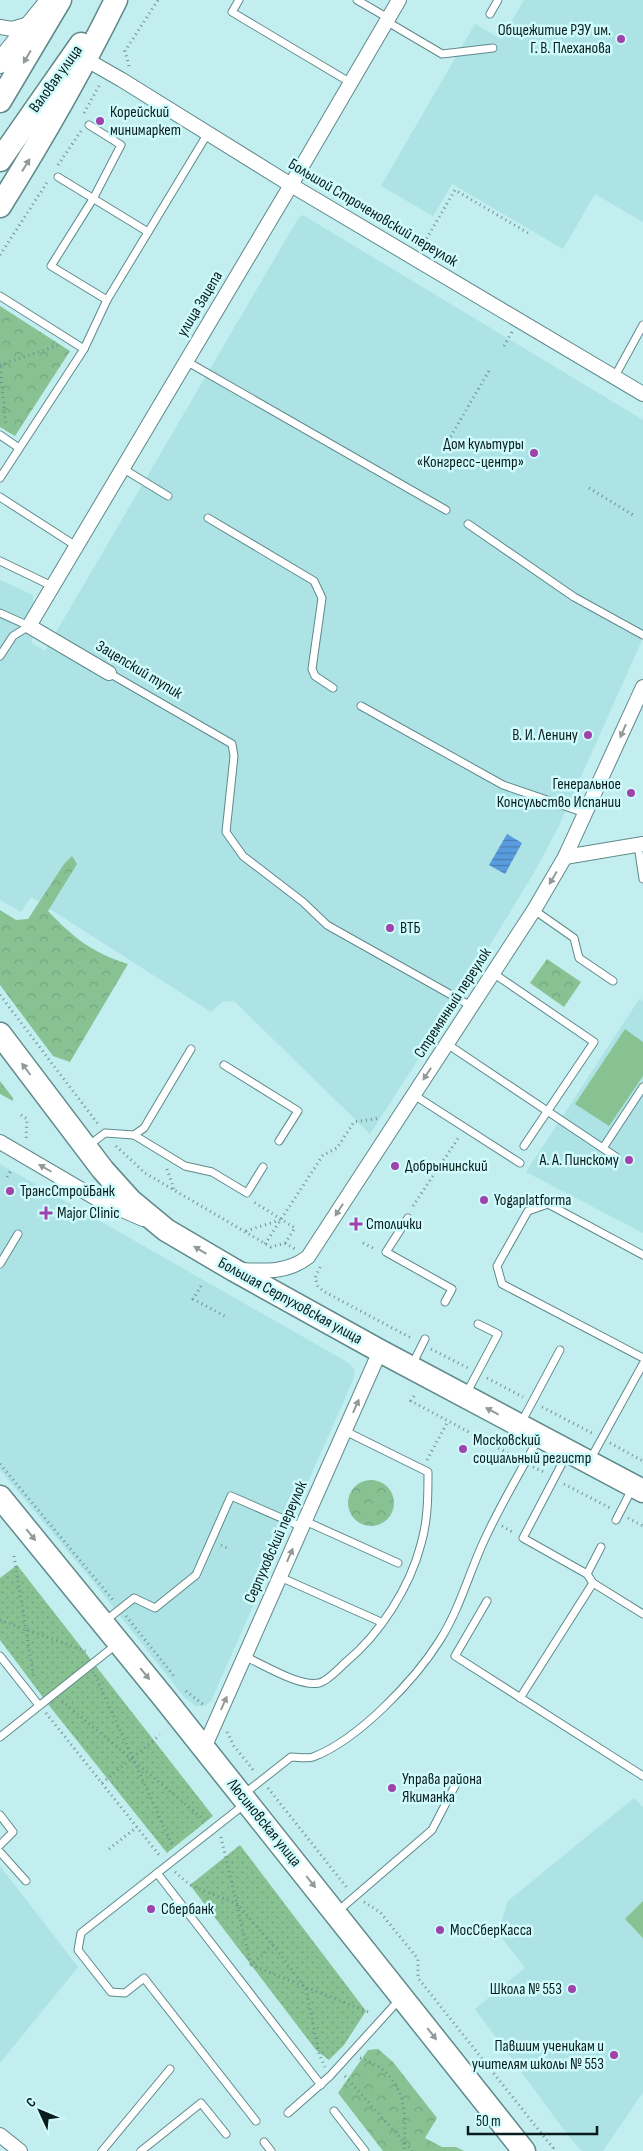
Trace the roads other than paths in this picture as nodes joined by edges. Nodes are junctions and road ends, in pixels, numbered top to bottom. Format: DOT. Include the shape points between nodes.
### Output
graph roads {
  1 [pos="50,0"];
  2 [pos="60,0"];
  3 [pos="115,0"];
  4 [pos="239,0"];
  5 [pos="357,0"];
  6 [pos="399,0"];
  7 [pos="498,0"];
  8 [pos="490,14"];
  9 [pos="387,20"];
  10 [pos="29,24"];
  11 [pos="0,27"];
  12 [pos="493,48"];
  13 [pos="87,60"];
  14 [pos="0,63"];
  15 [pos="351,83"];
  16 [pos="0,101"];
  17 [pos="87,124"];
  18 [pos="208,133"];
  19 [pos="0,160"];
  20 [pos="58,176"];
  21 [pos="291,185"];
  22 [pos="93,199"];
  23 [pos="0,206"];
  24 [pos="148,232"];
  25 [pos="0,296"];
  26 [pos="106,300"];
  27 [pos="643,325"];
  28 [pos="84,349"];
  29 [pos="186,361"];
  30 [pos="614,376"];
  31 [pos="643,394"];
  32 [pos="0,435"];
  33 [pos="19,448"];
  34 [pos="122,468"];
  35 [pos="0,478"];
  36 [pos="168,496"];
  37 [pos="0,498"];
  38 [pos="446,510"];
  39 [pos="208,518"];
  40 [pos="468,524"];
  41 [pos="76,546"];
  42 [pos="0,560"];
  43 [pos="52,586"];
  44 [pos="0,613"];
  45 [pos="29,626"];
  46 [pos="643,635"];
  47 [pos="0,656"];
  48 [pos="109,673"];
  49 [pos="643,687"];
  50 [pos="334,688"];
  51 [pos="361,706"];
  52 [pos="586,814"];
  53 [pos="640,845"];
  54 [pos="565,857"];
  55 [pos="643,880"];
  56 [pos="534,910"];
  57 [pos="493,973"];
  58 [pos="613,981"];
  59 [pos="471,1006"];
  60 [pos="0,1034"];
  61 [pos="447,1044"];
  62 [pos="191,1049"];
  63 [pos="224,1065"];
  64 [pos="643,1087"];
  65 [pos="414,1095"];
  66 [pos="547,1111"];
  67 [pos="134,1135"];
  68 [pos="279,1141"];
  69 [pos="0,1142"];
  70 [pos="524,1146"];
  71 [pos="86,1148"];
  72 [pos="603,1148"];
  73 [pos="616,1157"];
  74 [pos="520,1163"];
  75 [pos="263,1167"];
  76 [pos="408,1218"];
  77 [pos="166,1230"];
  78 [pos="18,1234"];
  79 [pos="643,1255"];
  80 [pos="0,1264"];
  81 [pos="234,1270"];
  82 [pos="446,1302"];
  83 [pos="478,1324"];
  84 [pos="424,1342"];
  85 [pos="560,1350"];
  86 [pos="380,1351"];
  87 [pos="643,1358"];
  88 [pos="643,1364"];
  89 [pos="410,1368"];
  90 [pos="464,1396"];
  91 [pos="520,1426"];
  92 [pos="345,1431"];
  93 [pos="539,1436"];
  94 [pos="569,1452"];
  95 [pos="589,1462"];
  96 [pos="638,1489"];
  97 [pos="1,1503"];
  98 [pos="616,1520"];
  99 [pos="303,1524"];
  100 [pos="601,1547"];
  101 [pos="398,1563"];
  102 [pos="587,1574"];
  103 [pos="280,1577"];
  104 [pos="593,1583"];
  105 [pos="487,1601"];
  106 [pos="643,1614"];
  107 [pos="112,1616"];
  108 [pos="381,1622"];
  109 [pos="119,1643"];
  110 [pos="0,1656"];
  111 [pos="244,1656"];
  112 [pos="520,1698"];
  113 [pos="39,1705"];
  114 [pos="0,1737"];
  115 [pos="204,1748"];
  116 [pos="643,1776"];
  117 [pos="458,1780"];
  118 [pos="244,1799"];
  119 [pos="0,1815"];
  120 [pos="0,1845"];
  121 [pos="0,1852"];
  122 [pos="157,1873"];
  123 [pos="26,1881"];
  124 [pos="336,1913"];
  125 [pos="402,1996"];
  126 [pos="170,2069"];
  127 [pos="321,2085"];
  128 [pos="334,2111"];
  129 [pos="288,2113"];
  130 [pos="256,2122"];
  131 [pos="226,2134"];
  132 [pos="0,2135"];
  133 [pos="264,2142"];
  134 [pos="16,2150"];
  135 [pos="102,2151"];
  136 [pos="141,2151"];
  137 [pos="271,2151"];
  138 [pos="366,2151"];
  139 [pos="524,2151"];
  1 -- 10 [label="main road"];
  2 -- 16 [label="main road, Валовая улица, one-way"];
  3 -- 13 [label="main road"];
  3 -- 19 [label="main road, Валовая улица"];
  4 -- 15 [label="lane" via="232,12"];
  5 -- 9 [label="lane"];
  6 -- 9 [label="street, улица Зацепа"];
  7 -- 8 [label="lane"];
  9 -- 12 [label="lane" via="442,54"];
  9 -- 15 [label="street, улица Зацепа"];
  10 -- 11 [label="street" via="12,29"];
  10 -- 14 [label="main road"];
  13 -- 18 [label="street, Большой Строченовский переулок"];
  23 -- 13 [label="main road, one-way"];
  15 -- 21 [label="street, улица Зацепа"];
  17 -- 22 [label="lane" via="121,145"];
  18 -- 21 [label="street, Большой Строченовский переулок"];
  18 -- 24 [label="lane"];
  20 -- 22 [label="lane"];
  21 -- 29 [label="street, улица Зацепа"];
  21 -- 30 [label="street, Большой Строченовский переулок"];
  22 -- 24 [label="lane"];
  22 -- 26 [label="lane" via="51,266"];
  24 -- 26 [label="lane"];
  25 -- 28 [label="lane"];
  26 -- 28 [label="lane"];
  27 -- 30 [label="lane"];
  28 -- 33 [label="lane"];
  29 -- 34 [label="street, улица Зацепа"];
  29 -- 38 [label="lane"];
  30 -- 31 [label="street, Большой Строченовский переулок"];
  32 -- 33 [label="lane"];
  33 -- 35 [label="lane"];
  34 -- 36 [label="lane"];
  34 -- 41 [label="street, улица Зацепа"];
  37 -- 41 [label="lane"];
  39 -- 50 [label="lane" via="314,581 322,598 312,669 315,676"];
  40 -- 46 [label="lane" via="574,597"];
  41 -- 43 [label="street, улица Зацепа"];
  42 -- 43 [label="lane"];
  43 -- 45 [label="street, улица Зацепа"];
  44 -- 45 [label="lane"];
  45 -- 47 [label="lane" via="13,636"];
  45 -- 48 [label="street, Зацепский тупик"];
  48 -- 59 [label="lane, Зацепский тупик" via="232,744 234,756 226,832 243,856 303,902 326,925"];
  49 -- 52 [label="street, Стремянный переулок, one-way"];
  51 -- 52 [label="lane" via="503,785"];
  52 -- 54 [label="street, Стремянный переулок"];
  53 -- 54 [label="street"];
  53 -- 55 [label="lane"];
  54 -- 56 [label="street, Стремянный переулок, one-way"];
  56 -- 57 [label="street, Стремянный переулок"];
  56 -- 58 [label="lane" via="574,938 579,958"];
  57 -- 59 [label="street, Стремянный переулок"];
  57 -- 66 [label="lane" via="594,1042"];
  59 -- 61 [label="street, Стремянный переулок"];
  71 -- 60 [label="main road, Большая Серпуховская улица, one-way"];
  61 -- 65 [label="street, Стремянный переулок, one-way"];
  61 -- 66 [label="lane"];
  62 -- 67 [label="lane" via="144,1128"];
  63 -- 68 [label="lane" via="298,1111"];
  64 -- 72 [label="lane"];
  65 -- 74 [label="lane"];
  65 -- 81 [label="street, Стремянный переулок, one-way" via="308,1258 297,1266 276,1271"];
  66 -- 70 [label="lane"];
  66 -- 72 [label="lane"];
  67 -- 71 [label="lane" via="104,1133"];
  67 -- 75 [label="lane" via="185,1166 212,1172 247,1193"];
  77 -- 69 [label="street, one-way" via="99,1200"];
  71 -- 77 [label="main road, Большая Серпуховская улица" via="131,1201"];
  72 -- 73 [label="lane"];
  76 -- 82 [label="lane" via="386,1252 452,1290"];
  81 -- 77 [label="main road, Большая Серпуховская улица, one-way"];
  78 -- 80 [label="lane"];
  79 -- 87 [label="lane" via="548,1204 528,1211 497,1266 502,1284"];
  81 -- 86 [label="main road, Большая Серпуховская улица"];
  83 -- 90 [label="lane" via="498,1334"];
  84 -- 89 [label="lane"];
  85 -- 91 [label="lane"];
  86 -- 89 [label="main road, Большая Серпуховская улица"];
  92 -- 86 [label="street, Серпуховский переулок, one-way"];
  88 -- 95 [label="lane"];
  89 -- 90 [label="main road, Большая Серпуховская улица"];
  91 -- 90 [label="main road, Большая Серпуховская улица, one-way"];
  91 -- 93 [label="main road, Большая Серпуховская улица"];
  92 -- 99 [label="street, Серпуховский переулок"];
  92 -- 108 [label="lane" via="428,1472 427,1508 421,1543 412,1569"];
  93 -- 94 [label="main road, Большая Серпуховская улица"];
  93 -- 118 [label="lane" via="483,1543 457,1609 423,1664 374,1716 312,1758 291,1757 261,1780"];
  94 -- 95 [label="main road, Большая Серпуховская улица"];
  94 -- 102 [label="lane" via="523,1538"];
  95 -- 96 [label="main road, Большая Серпуховская улица"];
  96 -- 98 [label="lane"];
  97 -- 107 [label="main road, Люсиновская улица, one-way"];
  99 -- 101 [label="lane"];
  103 -- 99 [label="street, Серпуховский переулок, one-way"];
  99 -- 107 [label="lane" via="231,1496 196,1574 154,1608 134,1598"];
  100 -- 102 [label="lane"];
  102 -- 104 [label="lane"];
  103 -- 108 [label="lane"];
  103 -- 111 [label="street, Серпуховский переулок"];
  104 -- 106 [label="lane"];
  104 -- 112 [label="lane"];
  105 -- 112 [label="lane" via="455,1656"];
  107 -- 109 [label="main road, Люсиновская улица"];
  108 -- 111 [label="lane" via="352,1658 322,1683 307,1684"];
  109 -- 113 [label="lane"];
  109 -- 115 [label="main road, Люсиновская улица, one-way"];
  110 -- 113 [label="lane"];
  115 -- 111 [label="street, Серпуховский переулок, one-way"];
  112 -- 116 [label="lane"];
  113 -- 114 [label="lane"];
  115 -- 118 [label="main road, Люсиновская улица"];
  117 -- 124 [label="lane" via="432,1830"];
  118 -- 122 [label="lane" via="215,1828"];
  118 -- 124 [label="main road, Люсиновская улица, one-way"];
  119 -- 120 [label="lane" via="13,1832"];
  121 -- 123 [label="lane"];
  122 -- 127 [label="lane"];
  122 -- 130 [label="lane" via="81,1933 78,1950 111,1992 125,1993 144,1978"];
  124 -- 125 [label="main road, Люсиновская улица"];
  125 -- 127 [label="lane"];
  125 -- 139 [label="main road, Люсиновская улица, one-way"];
  126 -- 135 [label="lane"];
  127 -- 129 [label="lane"];
  128 -- 138 [label="lane"];
  131 -- 136 [label="lane" via="202,2103"];
  132 -- 134 [label="street"];
  133 -- 137 [label="lane"];
}
